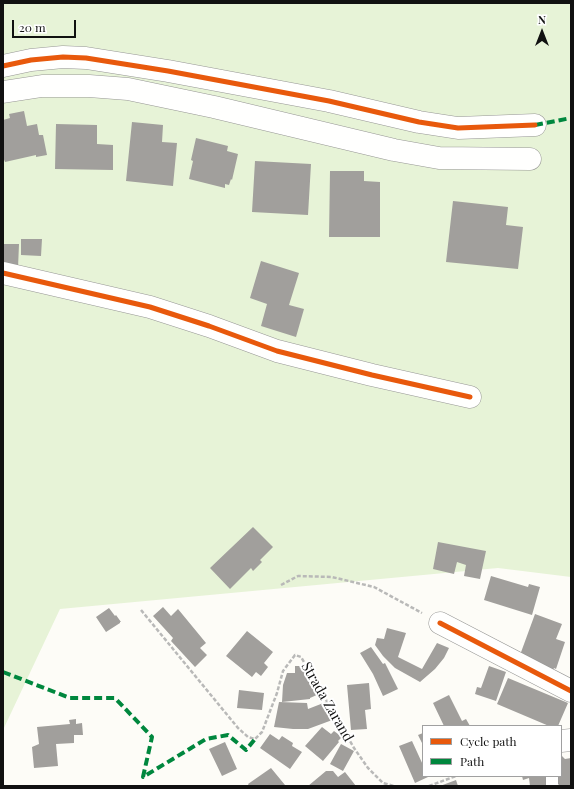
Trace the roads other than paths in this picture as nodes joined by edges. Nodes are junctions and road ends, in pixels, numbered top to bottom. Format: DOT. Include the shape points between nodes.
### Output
graph roads {
  1 [pos="3,66"];
  2 [pos="3,92"];
  3 [pos="535,125"];
  4 [pos="530,159"];
  5 [pos="3,273"];
  6 [pos="470,396"];
  7 [pos="440,623"];
  8 [pos="571,691"];
  1 -- 3 [label="street" via="31,60 86,58 168,71 458,128"];
  2 -- 4 [label="street" via="42,86 128,89 439,158"];
  5 -- 6 [label="street" via="150,307 284,353"];
  7 -- 8 [label="street"];
}
